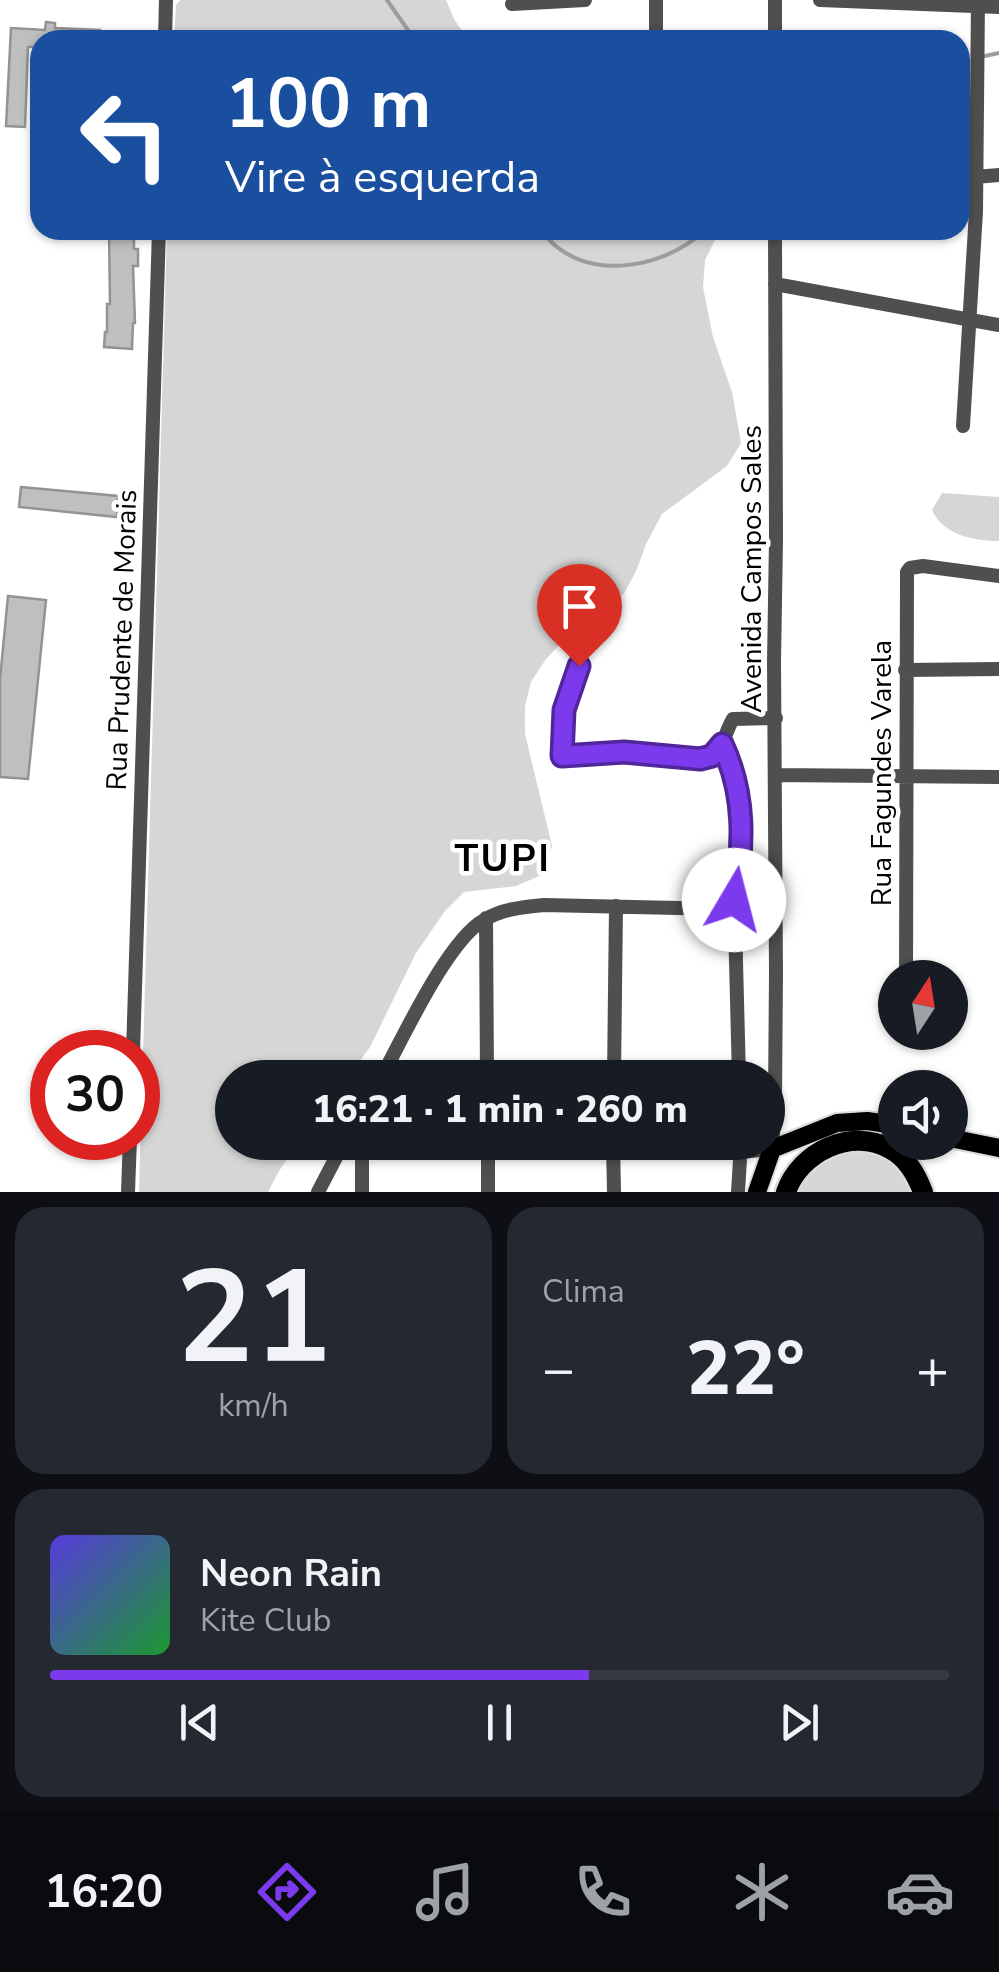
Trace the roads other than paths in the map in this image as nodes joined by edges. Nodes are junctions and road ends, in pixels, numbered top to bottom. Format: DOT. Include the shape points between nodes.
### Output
graph roads {
  1 [pos="166,0"];
  2 [pos="585,0"];
  3 [pos="656,0"];
  4 [pos="774,0"];
  5 [pos="820,0"];
  6 [pos="512,4"];
  7 [pos="978,4"];
  8 [pos="999,7"];
  9 [pos="164,30"];
  10 [pos="656,30"];
  11 [pos="775,30"];
  12 [pos="999,175"];
  13 [pos="976,176"];
  14 [pos="159,240"];
  15 [pos="775,240"];
  16 [pos="776,284"];
  17 [pos="971,319"];
  18 [pos="999,325"];
  19 [pos="964,426"];
  20 [pos="999,576"];
  21 [pos="579,666"];
  22 [pos="999,669"];
  23 [pos="906,670"];
  24 [pos="776,718"];
  25 [pos="722,744"];
  26 [pos="776,775"];
  27 [pos="905,775"];
  28 [pos="999,777"];
  29 [pos="616,906"];
  30 [pos="732,912"];
  31 [pos="486,918"];
  32 [pos="906,960"];
  33 [pos="134,1030"];
  34 [pos="390,1060"];
  35 [pos="487,1060"];
  36 [pos="614,1060"];
  37 [pos="739,1060"];
  38 [pos="775,1060"];
  39 [pos="878,1123"];
  40 [pos="968,1142"];
  41 [pos="785,1143"];
  42 [pos="999,1148"];
  43 [pos="129,1160"];
  44 [pos="335,1160"];
  45 [pos="362,1160"];
  46 [pos="488,1160"];
  47 [pos="613,1160"];
  48 [pos="740,1160"];
  49 [pos="768,1160"];
  50 [pos="128,1192"];
  51 [pos="318,1192"];
  52 [pos="362,1192"];
  53 [pos="488,1192"];
  54 [pos="614,1192"];
  55 [pos="738,1192"];
  56 [pos="758,1192"];
  57 [pos="786,1192"];
  58 [pos="923,1192"];
  1 -- 9 [label="street"];
  2 -- 6 [label="street"];
  3 -- 10 [label="street"];
  4 -- 11 [label="street"];
  5 -- 7 [label="street"];
  7 -- 8 [label="street"];
  7 -- 13 [label="street"];
  12 -- 13 [label="street"];
  13 -- 17 [label="street"];
  14 -- 33 [label="street, Rua Prudente de Morais"];
  15 -- 16 [label="street, Avenida Campos Sales"];
  16 -- 17 [label="street"];
  16 -- 24 [label="street, Avenida Campos Sales"];
  17 -- 18 [label="street"];
  17 -- 19 [label="street"];
  20 -- 23 [label="street, Rua Fagundes Varela" via="908,570"];
  21 -- 25 [label="street" via="564,710 562,756 624,752 700,759"];
  22 -- 23 [label="street"];
  23 -- 27 [label="street, Rua Fagundes Varela"];
  24 -- 25 [label="street" via="733,719"];
  24 -- 26 [label="street, Avenida Campos Sales"];
  25 -- 30 [label="street" via="741,808"];
  26 -- 27 [label="street"];
  26 -- 38 [label="street, Avenida Campos Sales"];
  27 -- 28 [label="street"];
  27 -- 32 [label="street, Rua Fagundes Varela"];
  29 -- 30 [label="street"];
  29 -- 31 [label="street" via="518,907"];
  29 -- 36 [label="street"];
  30 -- 37 [label="street"];
  31 -- 34 [label="street" via="448,956"];
  31 -- 35 [label="street"];
  39 -- 41 [label="main road" via="836,1123"];
  40 -- 42 [label="main road"];
  43 -- 50 [label="street"];
  44 -- 51 [label="street"];
  45 -- 52 [label="street"];
  46 -- 53 [label="street"];
  47 -- 54 [label="street"];
  48 -- 55 [label="street"];
  49 -- 56 [label="main road"];
  57 -- 58 [label="highway" via="807,1159 848,1141 892,1150 914,1171"];
}
